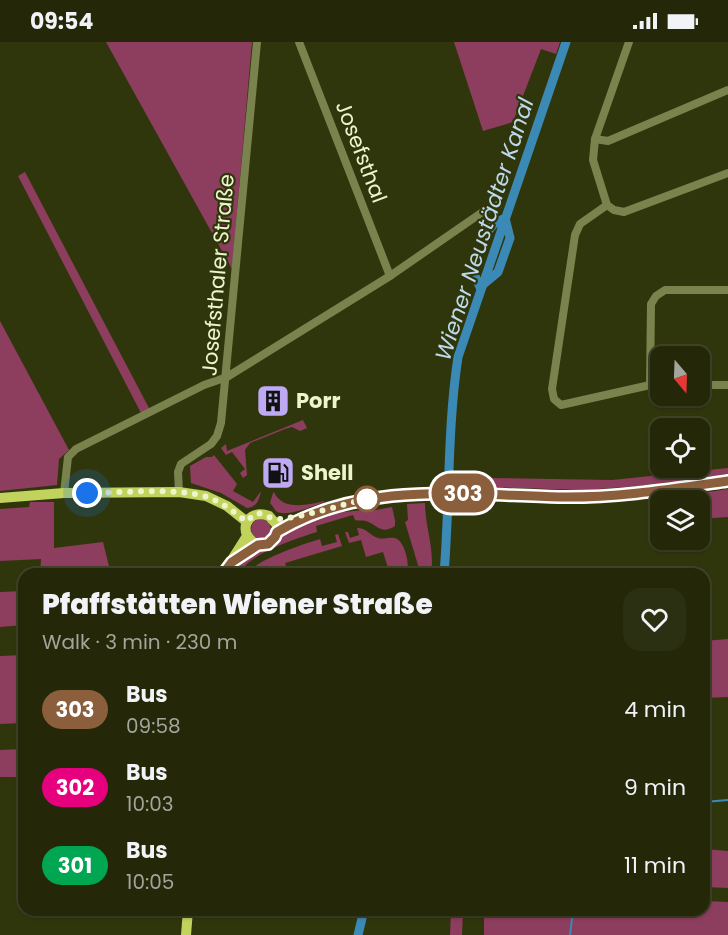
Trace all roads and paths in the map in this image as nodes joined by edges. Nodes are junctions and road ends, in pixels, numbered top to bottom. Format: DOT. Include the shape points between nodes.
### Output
graph roads {
  1 [pos="257,42"];
  2 [pos="298,42"];
  3 [pos="629,42"];
  4 [pos="728,90"];
  5 [pos="595,140"];
  6 [pos="728,173"];
  7 [pos="498,205"];
  8 [pos="607,205"];
  9 [pos="390,276"];
  10 [pos="728,290"];
  11 [pos="650,346"];
  12 [pos="227,377"];
  13 [pos="650,385"];
  14 [pos="710,385"];
  15 [pos="728,385"];
  16 [pos="728,481"];
  17 [pos="179,492"];
  18 [pos="64,493"];
  19 [pos="0,498"];
  20 [pos="306,516"];
  21 [pos="274,520"];
  22 [pos="247,522"];
  23 [pos="277,532"];
  24 [pos="247,536"];
  25 [pos="258,545"];
  26 [pos="232,562"];
  27 [pos="228,568"];
  28 [pos="188,916"];
  29 [pos="186,935"];
  1 -- 12 [label="street, Josefsthaler Straße"];
  2 -- 9 [label="street, Josefsthal"];
  3 -- 5 [label="street"];
  4 -- 5 [label="street" via="608,141"];
  5 -- 8 [label="street" via="592,159"];
  6 -- 8 [label="street" via="624,212"];
  7 -- 9 [label="street"];
  8 -- 13 [label="street" via="580,224 575,235 552,389 554,399 561,405"];
  9 -- 12 [label="street"];
  10 -- 11 [label="street" via="665,290 656,296 651,304"];
  12 -- 17 [label="street, Josefsthaler Straße" via="217,436 181,464"];
  12 -- 18 [label="street" via="76,449 68,457"];
  14 -- 15 [label="street"];
  16 -- 20 [label="main road" via="601,496 399,495"];
  17 -- 18 [label="main road"];
  17 -- 22 [label="main road" via="206,496"];
  18 -- 19 [label="main road"];
  20 -- 21 [label="main road"];
  20 -- 23 [label="main road"];
  21 -- 22 [label="main road" via="264,513"];
  21 -- 23 [label="main road"];
  22 -- 24 [label="main road"];
  23 -- 25 [label="main road" via="268,544"];
  24 -- 25 [label="main road"];
  24 -- 26 [label="main road"];
  25 -- 26 [label="main road"];
  26 -- 27 [label="main road"];
  28 -- 29 [label="main road"];
}
